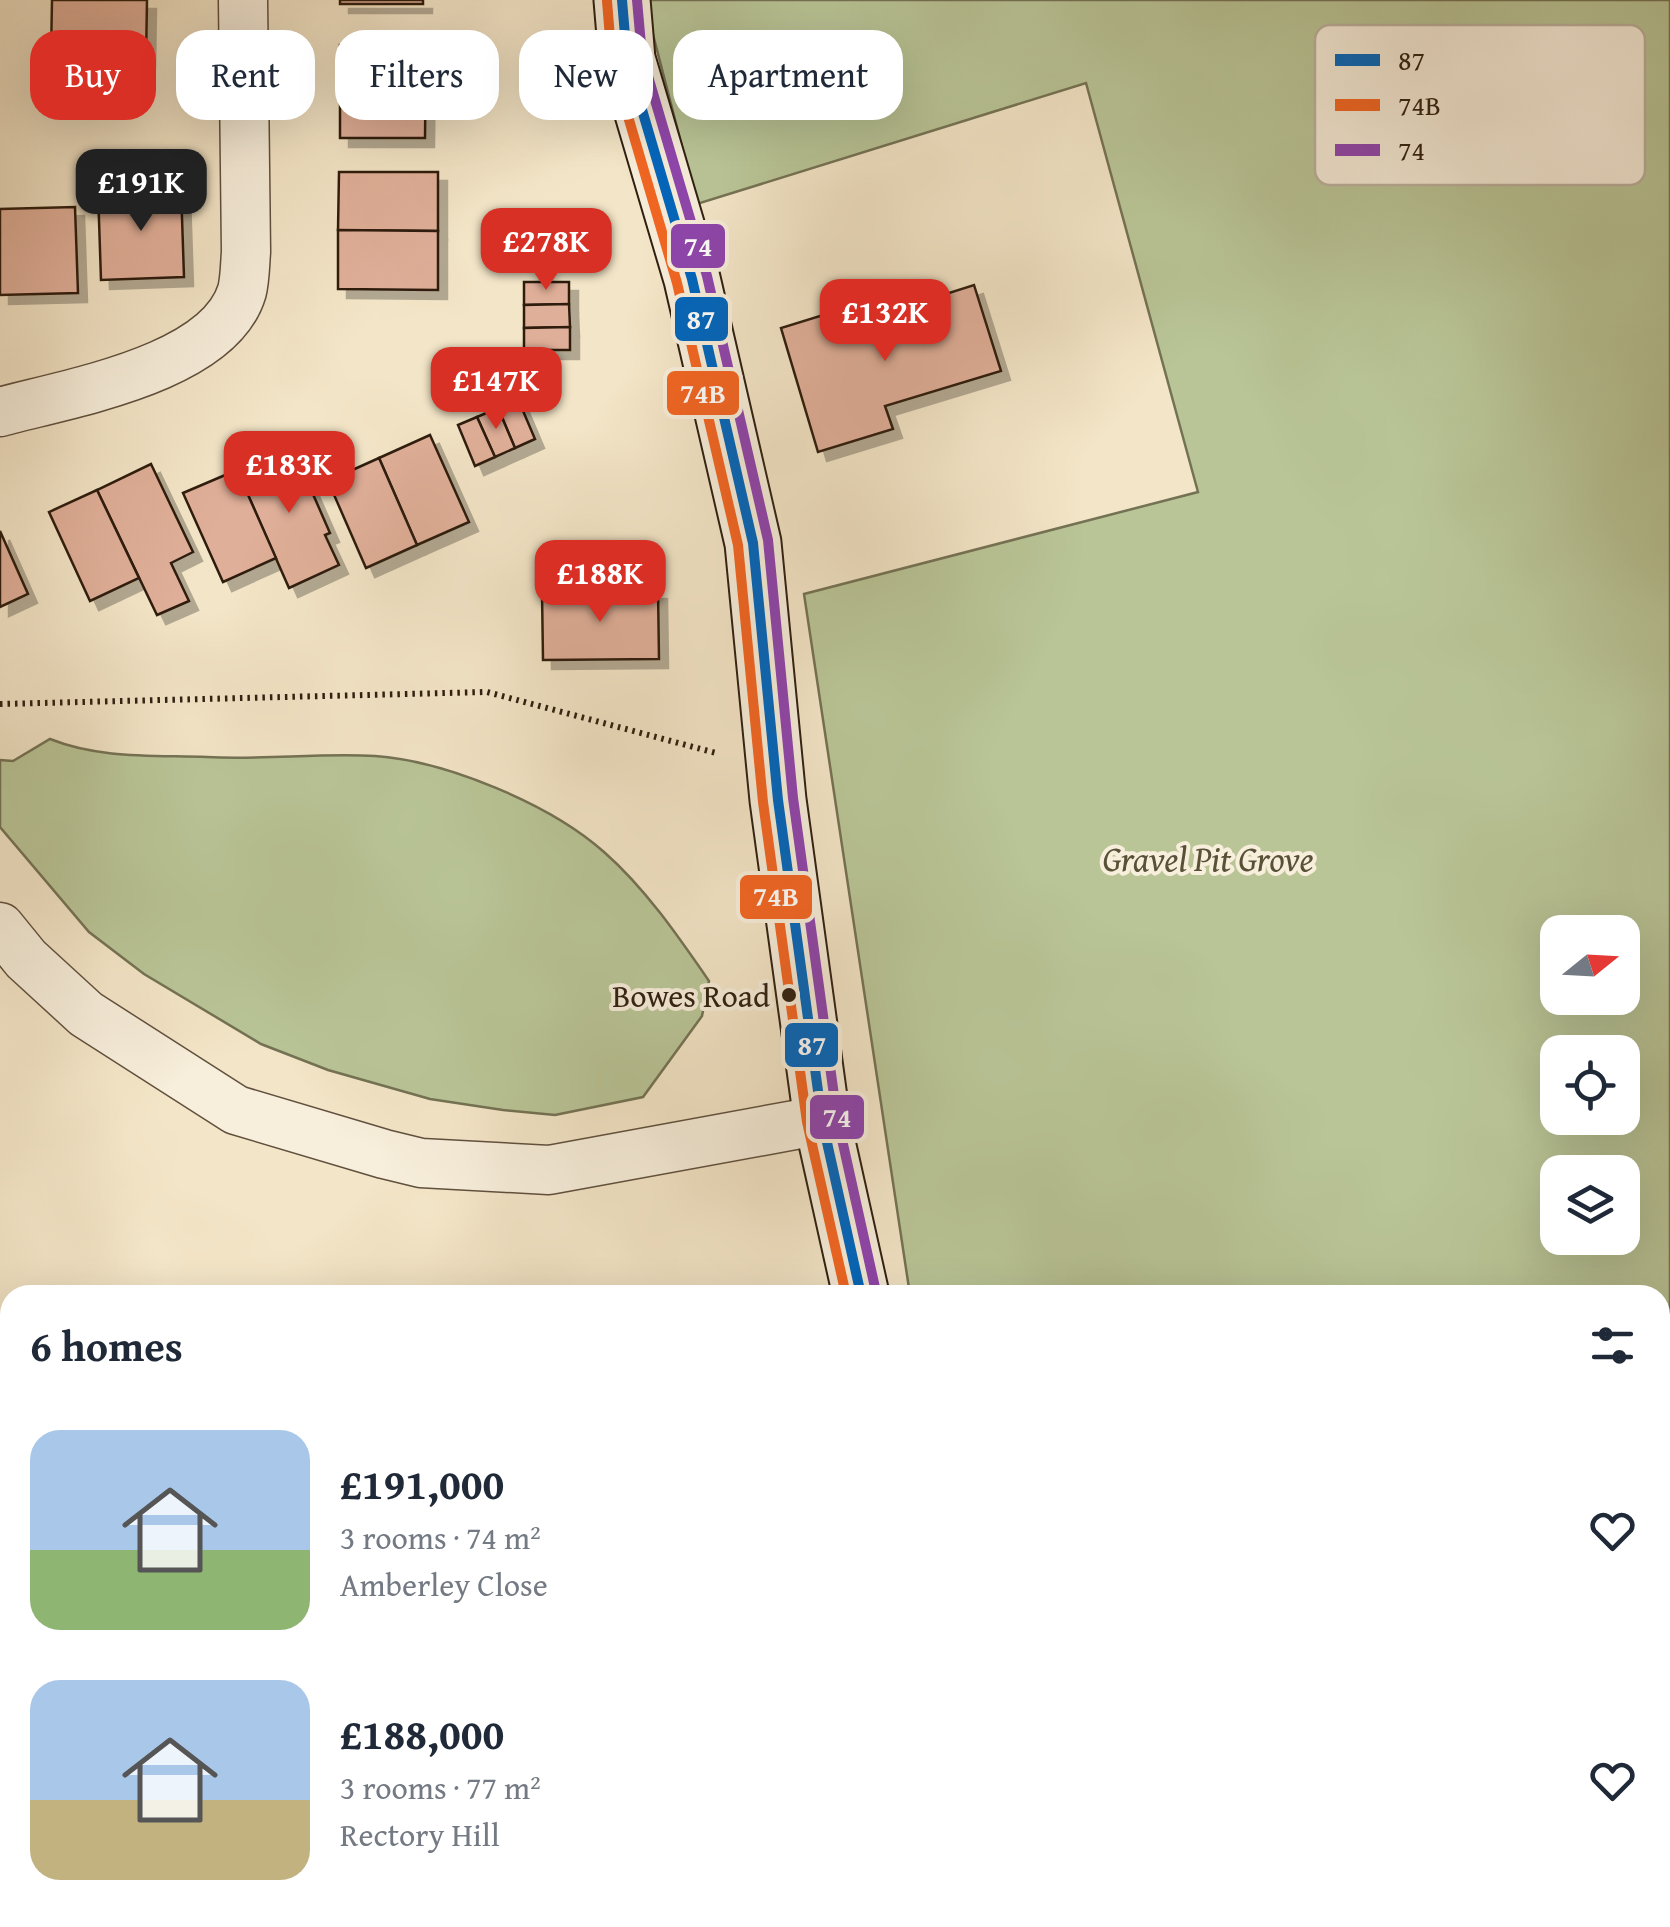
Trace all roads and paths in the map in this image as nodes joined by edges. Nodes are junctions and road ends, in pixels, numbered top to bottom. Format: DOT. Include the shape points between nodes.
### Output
graph roads {
  1 [pos="243,0"];
  2 [pos="622,0"];
  3 [pos="0,412"];
  4 [pos="0,704"];
  5 [pos="775,769"];
  6 [pos="0,927"];
  7 [pos="822,1120"];
  8 [pos="859,1285"];
  1 -- 3 [label="street" via="246,252 242,292 225,321 189,351 140,372"];
  2 -- 5 [label="street" via="627,60 692,279 754,543"];
  4 -- 5 [label="path" via="488,692"];
  5 -- 7 [label="street"];
  6 -- 7 [label="street" via="86,1014 236,1110 421,1163 549,1170"];
  7 -- 8 [label="street"];
}
